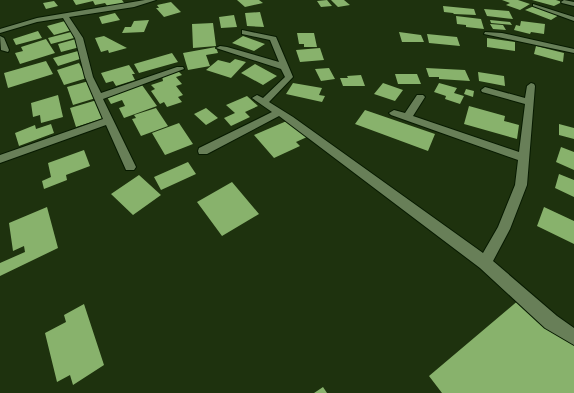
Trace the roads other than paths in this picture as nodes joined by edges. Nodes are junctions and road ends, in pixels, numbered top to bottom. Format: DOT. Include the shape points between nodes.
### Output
graph roads {
  1 [pos="153,0"];
  2 [pos="564,2"];
  3 [pos="128,3"];
  4 [pos="574,4"];
  5 [pos="535,5"];
  6 [pos="125,12"];
  7 [pos="65,15"];
  8 [pos="574,19"];
  9 [pos="0,31"];
  10 [pos="245,32"];
  11 [pos="488,34"];
  12 [pos="0,38"];
  13 [pos="220,48"];
  14 [pos="5,50"];
  15 [pos="574,51"];
  16 [pos="285,67"];
  17 [pos="180,69"];
  18 [pos="531,86"];
  19 [pos="485,90"];
  20 [pos="99,97"];
  21 [pos="420,97"];
  22 [pos="529,102"];
  23 [pos="280,112"];
  24 [pos="394,113"];
  25 [pos="407,118"];
  26 [pos="110,120"];
  27 [pos="203,151"];
  28 [pos="524,158"];
  29 [pos="0,159"];
  30 [pos="130,166"];
  31 [pos="485,263"];
  32 [pos="574,337"];
  1 -- 3 [label="street"];
  2 -- 4 [label="street"];
  3 -- 6 [label="street"];
  3 -- 7 [label="street"];
  5 -- 8 [label="street"];
  7 -- 9 [label="street" via="29,21"];
  7 -- 20 [label="street" via="79,38 89,76"];
  10 -- 16 [label="street" via="273,40"];
  11 -- 15 [label="street"];
  12 -- 14 [label="street"];
  13 -- 16 [label="street"];
  16 -- 23 [label="street" via="289,78 260,100"];
  17 -- 20 [label="street"];
  18 -- 22 [label="street"];
  19 -- 22 [label="street"];
  20 -- 26 [label="street"];
  21 -- 25 [label="street"];
  22 -- 28 [label="street"];
  23 -- 27 [label="street"];
  23 -- 31 [label="street"];
  24 -- 25 [label="street"];
  25 -- 28 [label="street"];
  26 -- 29 [label="street"];
  26 -- 30 [label="street"];
  28 -- 31 [label="street" via="521,185 504,229"];
  31 -- 32 [label="street" via="551,322"];
}
